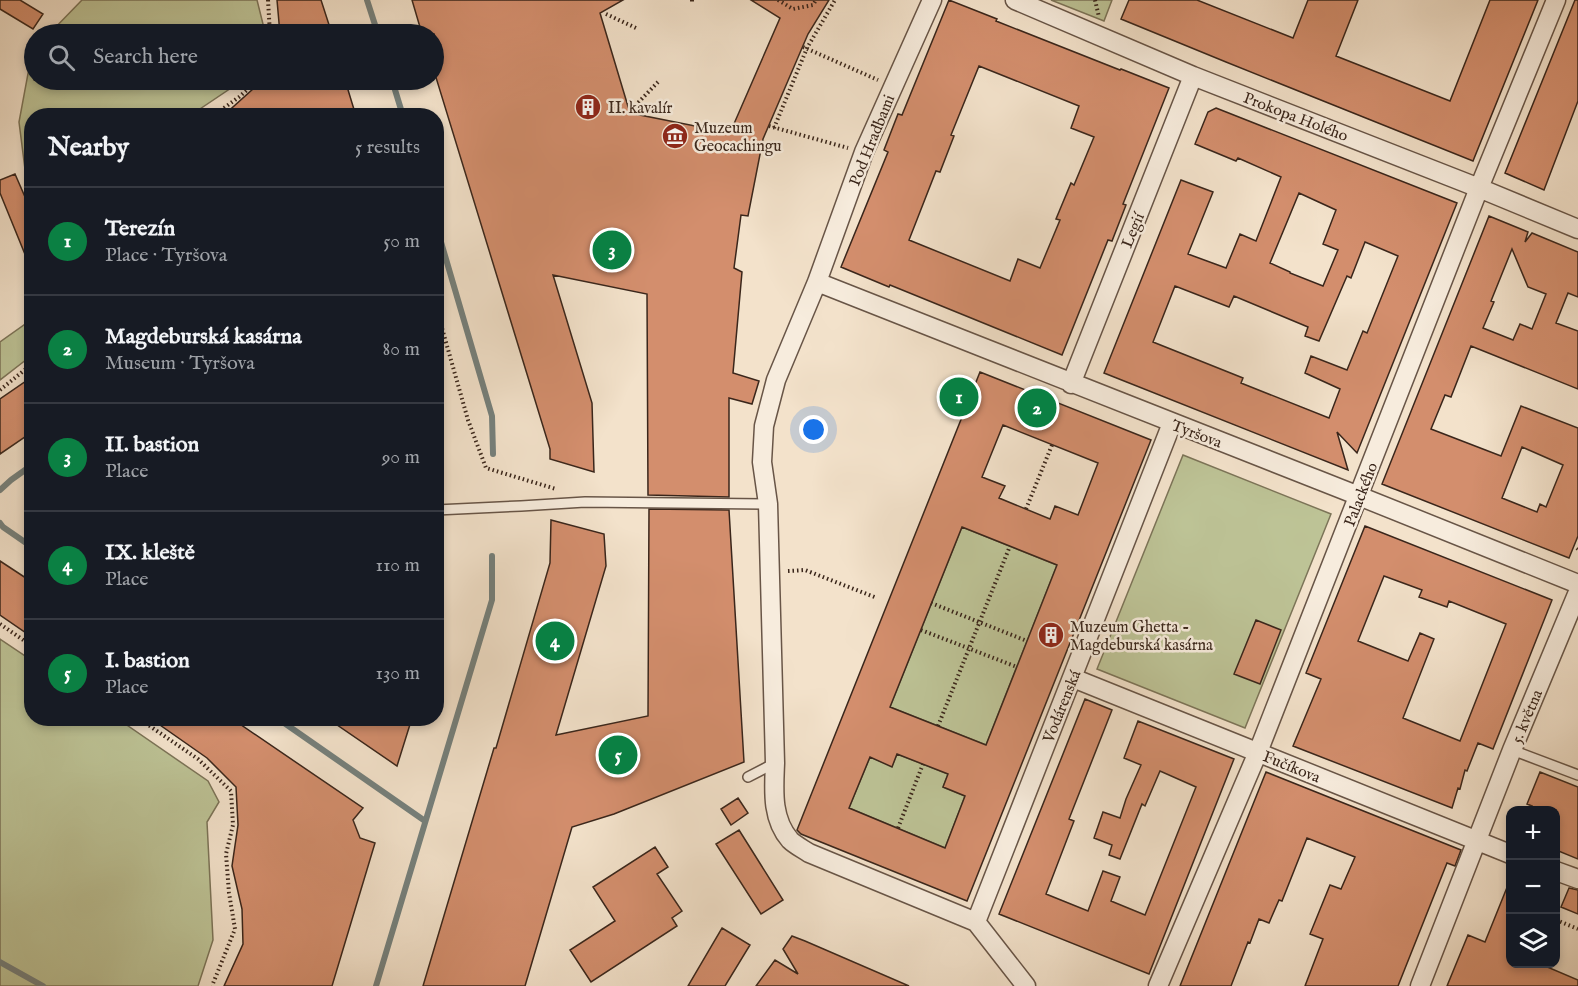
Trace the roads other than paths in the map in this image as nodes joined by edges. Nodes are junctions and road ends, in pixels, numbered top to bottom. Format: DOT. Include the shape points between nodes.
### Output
graph roads {
  1 [pos="932,0"];
  2 [pos="1015,0"];
  3 [pos="1556,0"];
  4 [pos="1193,75"];
  5 [pos="1479,188"];
  6 [pos="1578,229"];
  7 [pos="817,282"];
  8 [pos="1071,384"];
  9 [pos="1172,423"];
  10 [pos="1359,496"];
  11 [pos="768,504"];
  12 [pos="444,510"];
  13 [pos="1578,584"];
  14 [pos="1578,592"];
  15 [pos="1073,678"];
  16 [pos="1512,750"];
  17 [pos="1258,752"];
  18 [pos="775,763"];
  19 [pos="1578,775"];
  20 [pos="748,777"];
  21 [pos="1478,841"];
  22 [pos="1506,852"];
  23 [pos="1560,872"];
  24 [pos="1578,879"];
  25 [pos="976,922"];
  26 [pos="1026,986"];
  27 [pos="1158,986"];
  28 [pos="1420,986"];
  1 -- 7 [label="street, Pod Hradbami" via="864,152"];
  2 -- 4 [label="street, Prokopa Holého"];
  3 -- 5 [label="street, Palackého"];
  4 -- 5 [label="street, Prokopa Holého"];
  4 -- 8 [label="street, Legií"];
  5 -- 6 [label="street, Prokopa Holého"];
  5 -- 10 [label="street, Palackého"];
  7 -- 8 [label="street, Tyršova"];
  7 -- 11 [label="street, Pod Hradbami" via="776,380 764,426 762,462"];
  8 -- 9 [label="street, Tyršova"];
  9 -- 10 [label="street, Tyršova"];
  9 -- 15 [label="street, Vodárenská"];
  10 -- 13 [label="street, Tyršova"];
  10 -- 17 [label="street, Palackého"];
  11 -- 12 [label="lane" via="585,502"];
  11 -- 18 [label="street, Pod Hradbami"];
  14 -- 16 [label="street, 5. května"];
  15 -- 17 [label="street, Fučíkova"];
  15 -- 25 [label="street, Vodárenská"];
  16 -- 19 [label="lane"];
  16 -- 21 [label="street, 5. května"];
  17 -- 21 [label="street, Fučíkova"];
  17 -- 27 [label="street, Palackého"];
  18 -- 20 [label="lane"];
  18 -- 25 [label="street, Pod Hradbami" via="774,804 790,840 809,853"];
  21 -- 22 [label="street, Fučíkova"];
  21 -- 28 [label="street, 5. května"];
  23 -- 24 [label="street"];
  25 -- 26 [label="street"];
}
